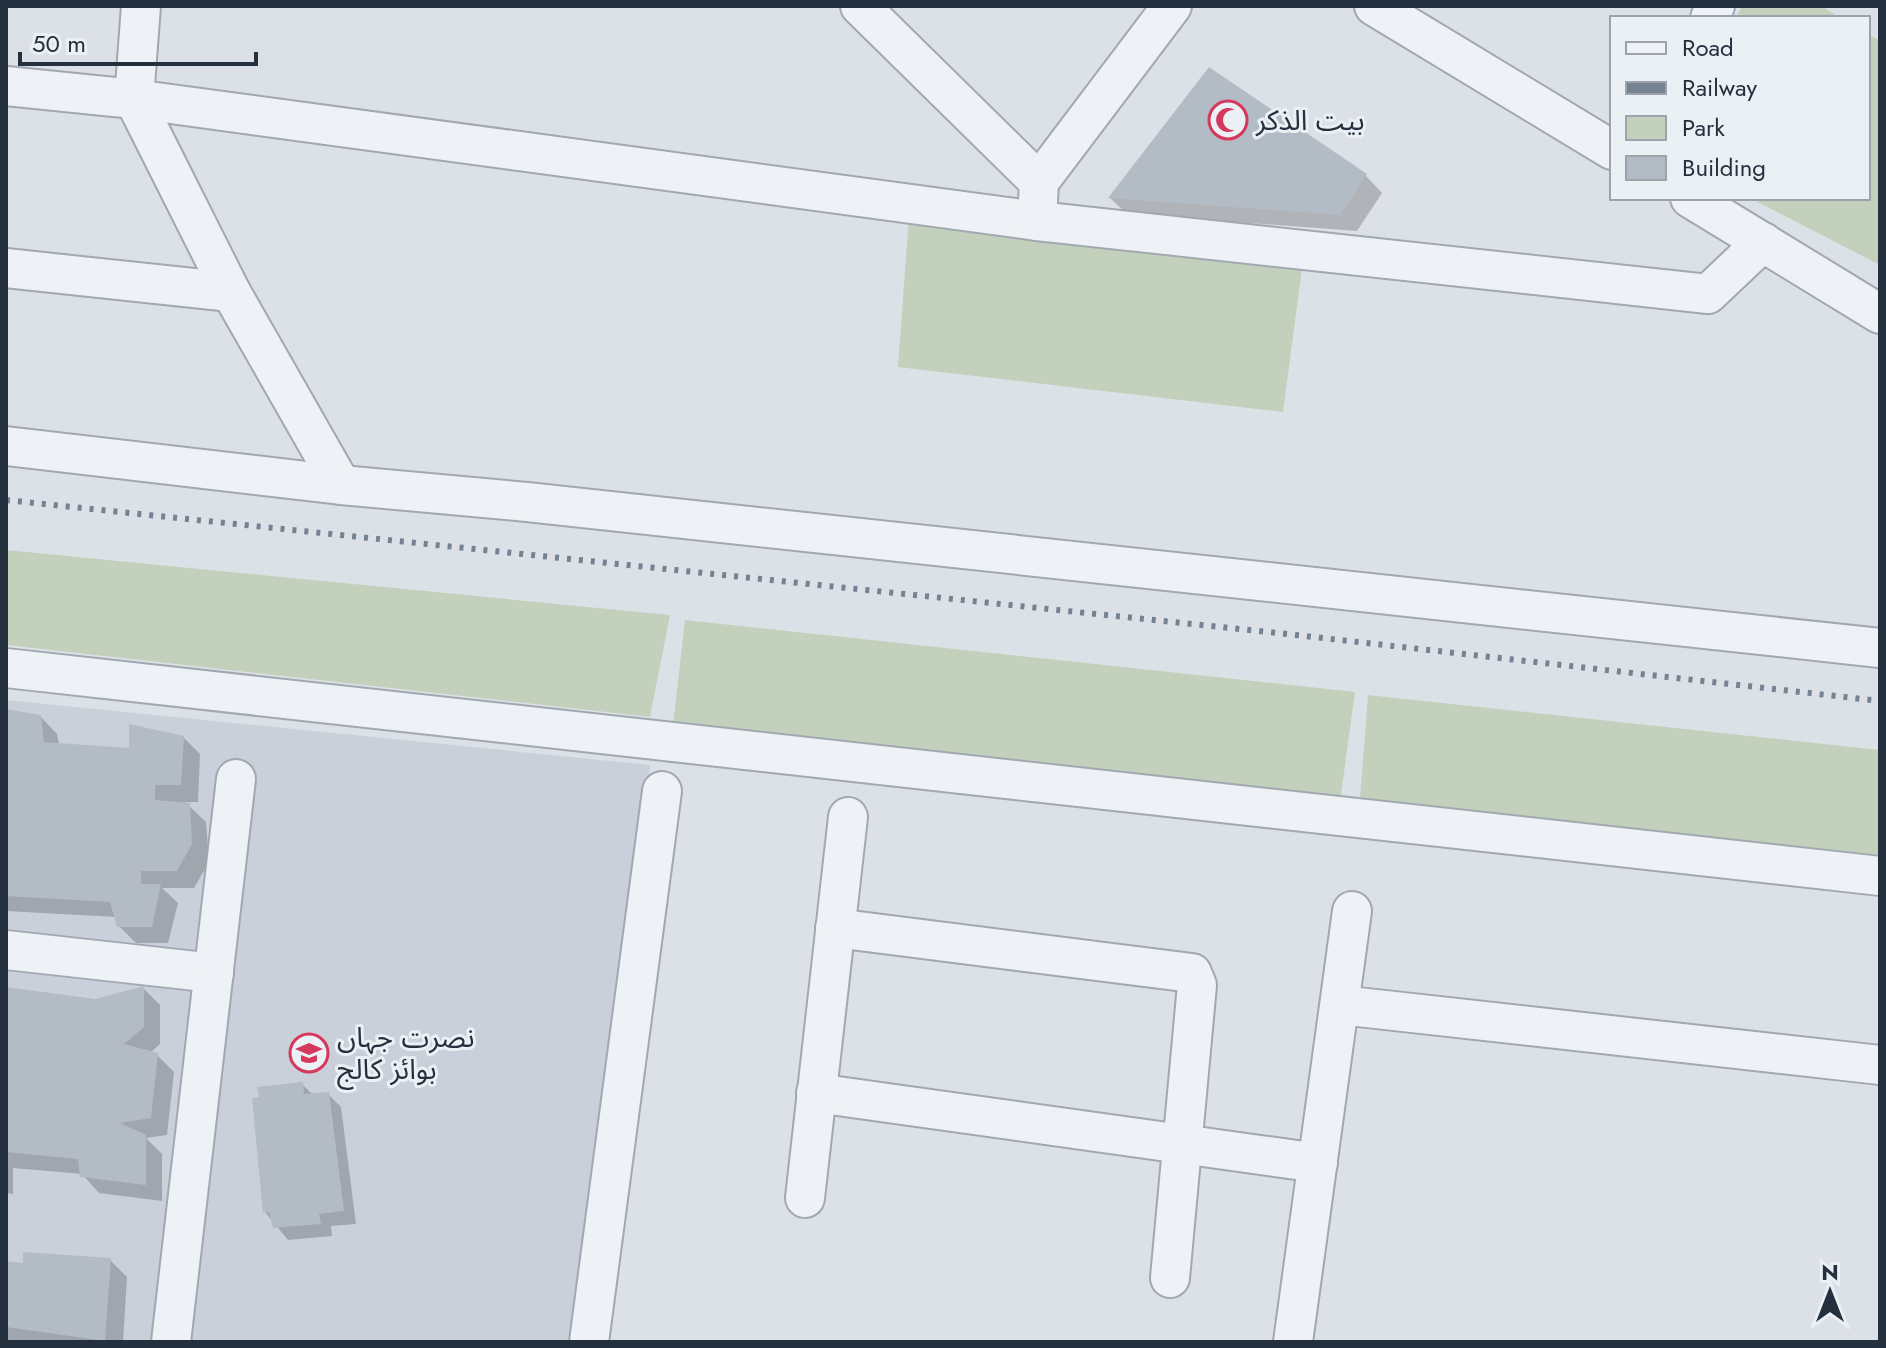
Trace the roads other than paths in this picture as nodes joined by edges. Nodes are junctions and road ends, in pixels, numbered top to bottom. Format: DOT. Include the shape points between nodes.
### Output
graph roads {
  1 [pos="141,6"];
  2 [pos="860,6"];
  3 [pos="1172,6"];
  4 [pos="1374,6"];
  5 [pos="6,86"];
  6 [pos="134,99"];
  7 [pos="1610,149"];
  8 [pos="1039,182"];
  9 [pos="1693,200"];
  10 [pos="1037,221"];
  11 [pos="1763,242"];
  12 [pos="6,268"];
  13 [pos="231,292"];
  14 [pos="1880,314"];
  15 [pos="6,446"];
  16 [pos="341,485"];
  17 [pos="1880,648"];
  18 [pos="6,668"];
  19 [pos="236,779"];
  20 [pos="662,791"];
  21 [pos="848,817"];
  22 [pos="1880,876"];
  23 [pos="1352,911"];
  24 [pos="835,928"];
  25 [pos="6,950"];
  26 [pos="214,973"];
  27 [pos="1340,1005"];
  28 [pos="1880,1065"];
  29 [pos="816,1093"];
  30 [pos="1183,1144"];
  31 [pos="1318,1163"];
  32 [pos="805,1198"];
  33 [pos="1170,1278"];
  34 [pos="171,1342"];
  35 [pos="589,1342"];
  36 [pos="1293,1342"];
  1 -- 6 [label="street"];
  2 -- 8 [label="street"];
  3 -- 8 [label="street"];
  4 -- 7 [label="street"];
  5 -- 6 [label="street"];
  6 -- 10 [label="street"];
  6 -- 13 [label="street"];
  8 -- 10 [label="street"];
  9 -- 11 [label="street"];
  10 -- 11 [label="street" via="1708,294"];
  11 -- 14 [label="street"];
  12 -- 13 [label="street"];
  13 -- 16 [label="street"];
  15 -- 16 [label="street"];
  16 -- 17 [label="street"];
  18 -- 22 [label="street"];
  19 -- 26 [label="street"];
  20 -- 35 [label="street"];
  21 -- 24 [label="street"];
  23 -- 27 [label="street"];
  24 -- 29 [label="street"];
  24 -- 30 [label="street" via="1192,973 1197,985"];
  25 -- 26 [label="street"];
  26 -- 34 [label="street"];
  27 -- 28 [label="street"];
  27 -- 31 [label="street"];
  29 -- 30 [label="street"];
  29 -- 32 [label="street"];
  30 -- 31 [label="street"];
  30 -- 33 [label="street"];
  31 -- 36 [label="street"];
}
